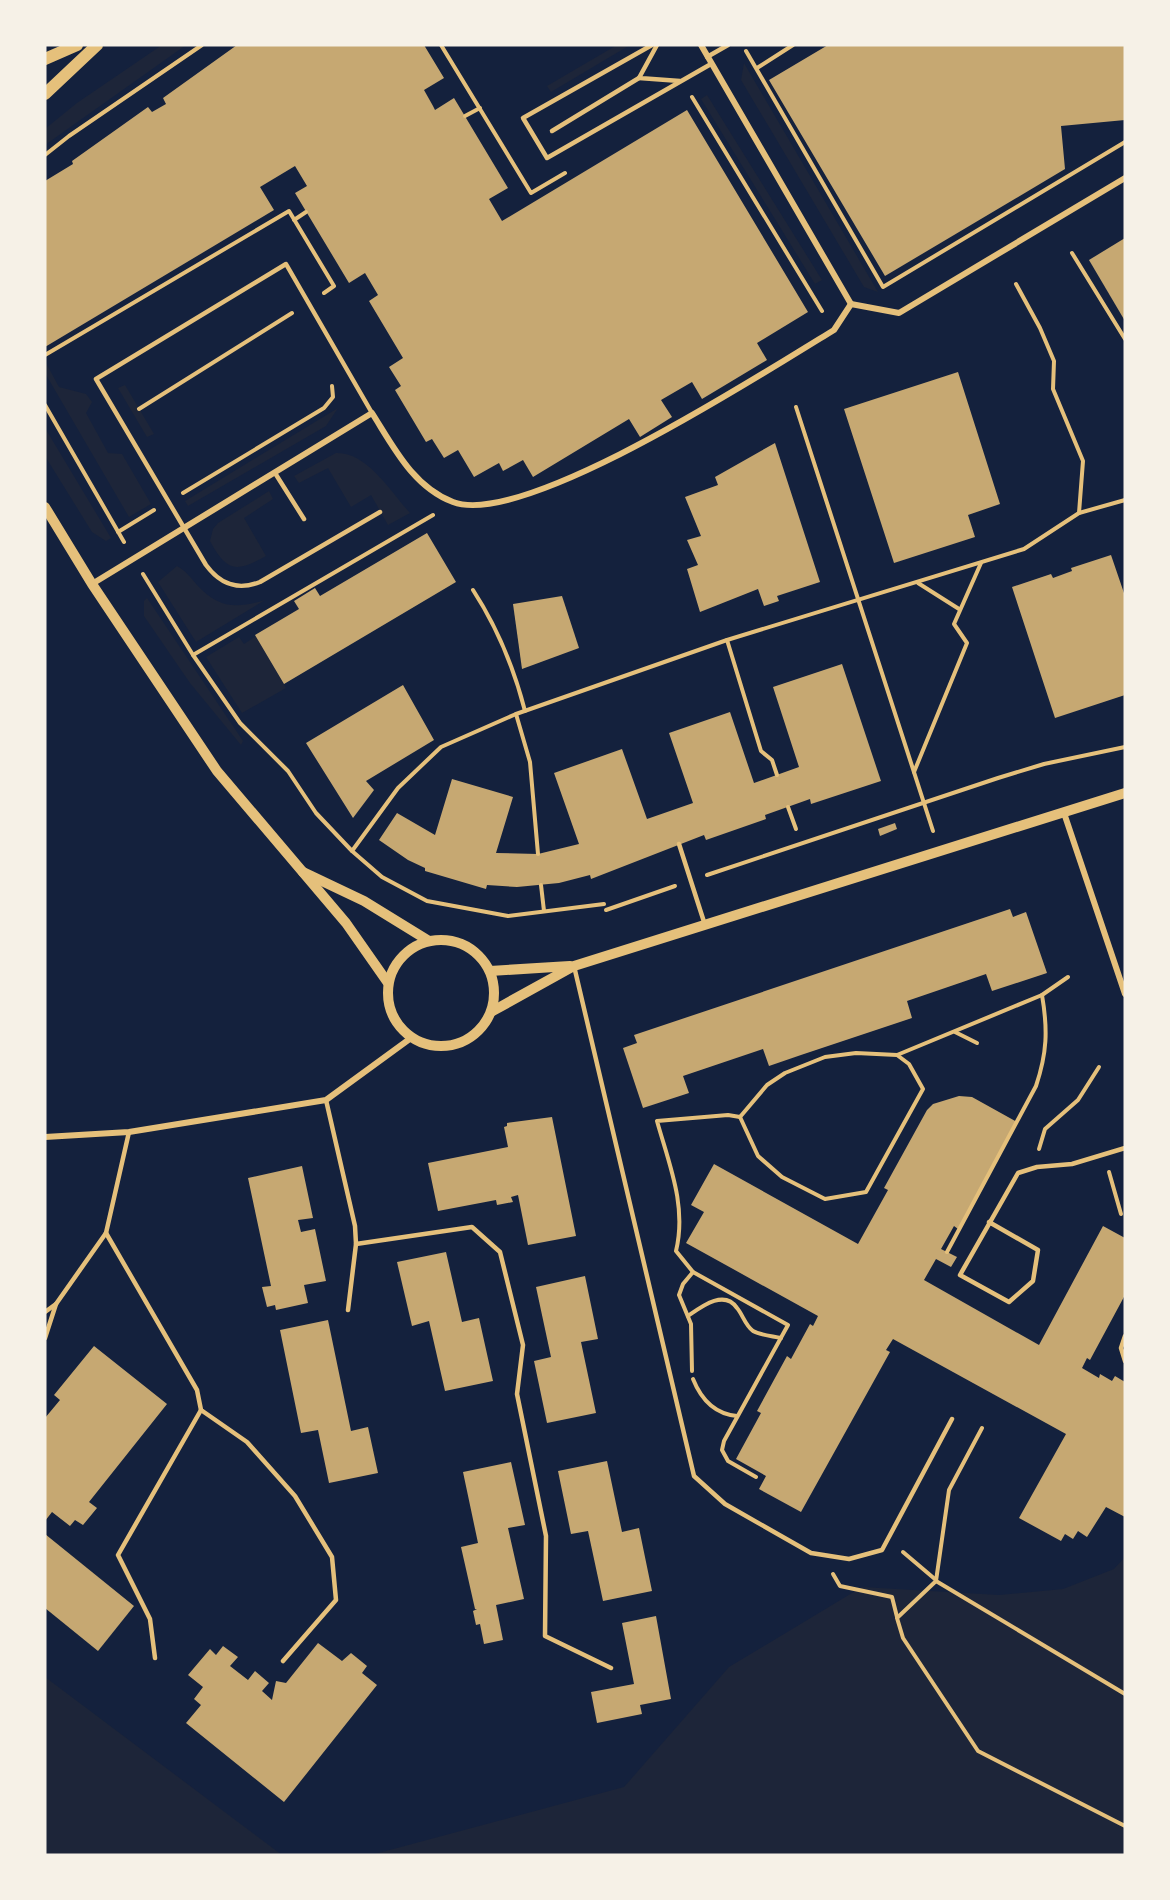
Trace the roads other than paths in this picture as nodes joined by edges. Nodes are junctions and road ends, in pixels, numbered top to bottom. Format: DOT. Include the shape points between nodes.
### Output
graph roads {
  1 [pos="76,45"];
  2 [pos="97,45"];
  3 [pos="652,45"];
  4 [pos="657,45"];
  5 [pos="701,45"];
  6 [pos="728,45"];
  7 [pos="707,57"];
  8 [pos="45,59"];
  9 [pos="711,64"];
  10 [pos="639,78"];
  11 [pos="682,81"];
  12 [pos="45,94"];
  13 [pos="552,131"];
  14 [pos="1125,178"];
  15 [pos="851,304"];
  16 [pos="372,413"];
  17 [pos="275,473"];
  18 [pos="45,507"];
  19 [pos="380,512"];
  20 [pos="304,519"];
  21 [pos="184,530"];
  22 [pos="92,584"];
  23 [pos="1125,793"];
  24 [pos="1065,813"];
  25 [pos="679,844"];
  26 [pos="298,869"];
  27 [pos="705,925"];
  28 [pos="429,941"];
  29 [pos="574,966"];
  30 [pos="490,971"];
  31 [pos="388,983"];
  32 [pos="1125,994"];
  33 [pos="491,1012"];
  34 [pos="411,1038"];
  35 [pos="326,1100"];
  36 [pos="129,1132"];
  37 [pos="45,1137"];
  38 [pos="1125,1148"];
  39 [pos="989,1222"];
  40 [pos="106,1233"];
  41 [pos="356,1244"];
  42 [pos="56,1304"];
  43 [pos="348,1310"];
  44 [pos="45,1312"];
  45 [pos="1125,1336"];
  46 [pos="45,1338"];
  47 [pos="1125,1361"];
  48 [pos="201,1410"];
  49 [pos="952,1419"];
  50 [pos="155,1658"];
  51 [pos="283,1661"];
  52 [pos="611,1668"];
  1 -- 8 [label="main road"];
  2 -- 12 [label="main road"];
  3 -- 11 [label="lane" via="524,118 547,158"];
  4 -- 10 [label="lane"];
  5 -- 7 [label="street"];
  6 -- 7 [label="lane"];
  7 -- 9 [label="street"];
  9 -- 11 [label="lane"];
  9 -- 15 [label="street"];
  10 -- 11 [label="lane"];
  10 -- 13 [label="lane"];
  14 -- 15 [label="street" via="899,313"];
  15 -- 16 [label="street" via="834,330 642,445 529,494 485,504 454,503 426,487 406,466"];
  16 -- 17 [label="street"];
  16 -- 21 [label="lane" via="286,264 96,379"];
  17 -- 20 [label="lane"];
  17 -- 21 [label="street"];
  18 -- 22 [label="street"];
  19 -- 21 [label="lane" via="260,582 241,588 213,574"];
  21 -- 22 [label="street"];
  22 -- 26 [label="street" via="217,771"];
  23 -- 24 [label="street"];
  24 -- 27 [label="street"];
  24 -- 32 [label="street"];
  25 -- 27 [label="lane"];
  26 -- 28 [label="street" via="364,901"];
  26 -- 31 [label="street" via="346,923"];
  27 -- 29 [label="street"];
  28 -- 30 [label="street" via="447,940 464,945"];
  28 -- 31 [label="street" via="404,954"];
  29 -- 30 [label="street"];
  29 -- 33 [label="street"];
  29 -- 49 [label="lane" via="694,1476 725,1504 811,1553 849,1559 882,1550"];
  30 -- 33 [label="street" via="494,984"];
  31 -- 34 [label="street" via="391,1014"];
  33 -- 34 [label="street" via="478,1032 457,1044 433,1046"];
  34 -- 35 [label="street"];
  35 -- 36 [label="street"];
  35 -- 41 [label="lane"];
  36 -- 37 [label="street"];
  36 -- 40 [label="lane"];
  38 -- 39 [label="lane" via="1072,1164 1018,1173"];
  39 -- 39 [label="lane" via="960,1275 1010,1302 1033,1281 1038,1251"];
  40 -- 42 [label="lane"];
  40 -- 48 [label="lane" via="197,1390"];
  41 -- 43 [label="lane"];
  41 -- 52 [label="lane" via="472,1227 500,1252 523,1345 517,1395 546,1536 544,1636"];
  42 -- 44 [label="lane"];
  42 -- 46 [label="lane"];
  45 -- 47 [label="lane" via="1121,1348"];
  48 -- 50 [label="lane" via="118,1555 150,1619"];
  48 -- 51 [label="lane" via="247,1442 295,1496 332,1557 336,1600"];
}
